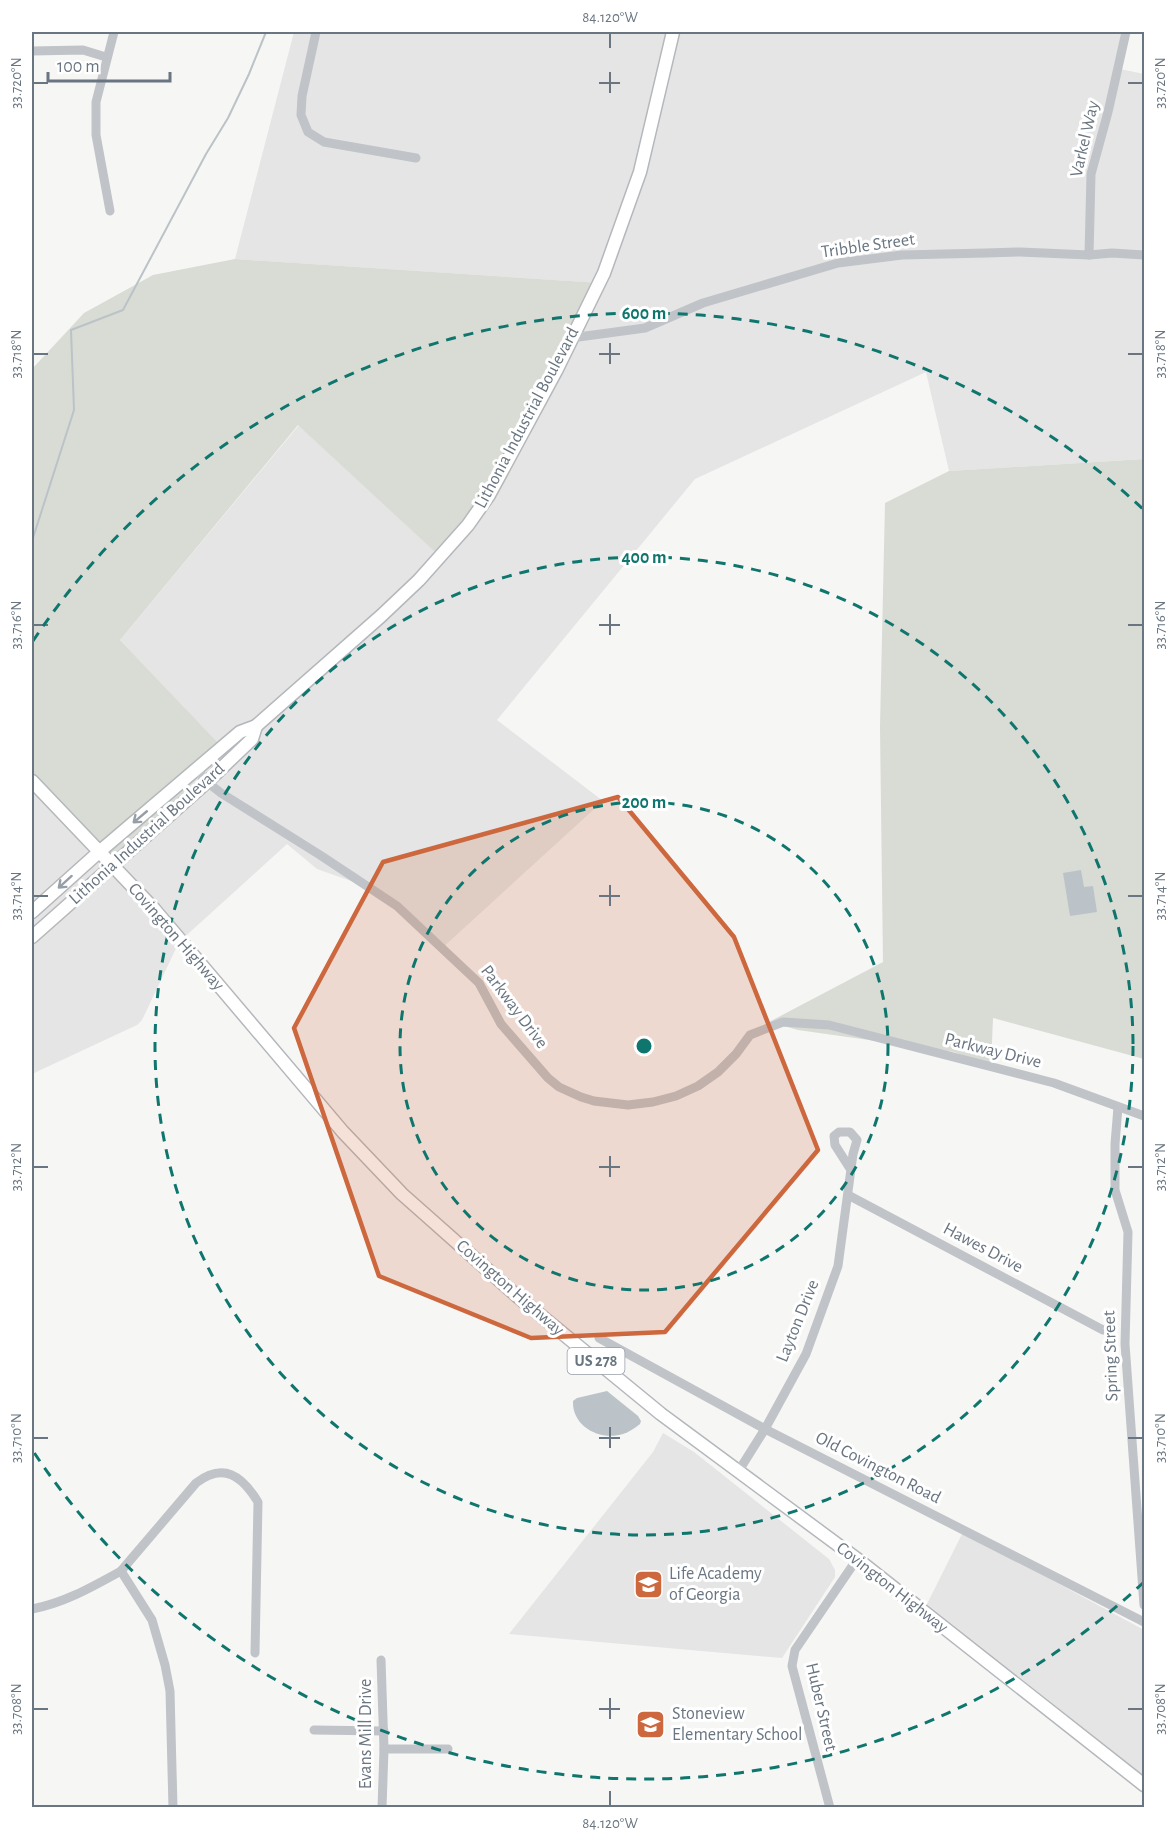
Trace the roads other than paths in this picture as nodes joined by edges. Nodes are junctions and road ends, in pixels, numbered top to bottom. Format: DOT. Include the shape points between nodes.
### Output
graph roads {
  1 [pos="114,32"];
  2 [pos="316,32"];
  3 [pos="673,32"];
  4 [pos="1126,32"];
  5 [pos="32,51"];
  6 [pos="106,57"];
  7 [pos="416,158"];
  8 [pos="110,210"];
  9 [pos="1089,255"];
  10 [pos="1144,255"];
  11 [pos="571,338"];
  12 [pos="256,726"];
  13 [pos="196,769"];
  14 [pos="32,781"];
  15 [pos="207,782"];
  16 [pos="99,852"];
  17 [pos="112,866"];
  18 [pos="32,912"];
  19 [pos="32,937"];
  20 [pos="1118,1107"];
  21 [pos="1144,1116"];
  22 [pos="851,1170"];
  23 [pos="848,1195"];
  24 [pos="1102,1330"];
  25 [pos="599,1338"];
  26 [pos="765,1429"];
  27 [pos="738,1472"];
  28 [pos="856,1559"];
  29 [pos="121,1571"];
  30 [pos="1144,1605"];
  31 [pos="32,1609"];
  32 [pos="1144,1622"];
  33 [pos="255,1653"];
  34 [pos="381,1660"];
  35 [pos="314,1730"];
  36 [pos="384,1731"];
  37 [pos="384,1749"];
  38 [pos="448,1749"];
  39 [pos="1144,1785"];
  40 [pos="173,1808"];
  41 [pos="382,1808"];
  42 [pos="830,1808"];
  1 -- 6 [label="street"];
  2 -- 7 [label="street" via="302,96 301,115 308,132 324,142"];
  3 -- 11 [label="main road, Lithonia Industrial Boulevard" via="636,188 604,273"];
  4 -- 9 [label="street, Varkel Way" via="1091,174"];
  5 -- 6 [label="street" via="83,50"];
  6 -- 8 [label="street" via="96,102 96,135"];
  9 -- 10 [label="street, Tribble Street"];
  9 -- 11 [label="street, Tribble Street" via="1020,252 838,262 703,303 645,328"];
  11 -- 12 [label="main road, Lithonia Industrial Boulevard" via="489,495 468,525 419,580"];
  12 -- 13 [label="main road, Lithonia Industrial Boulevard" via="240,732"];
  12 -- 15 [label="main road, Lithonia Industrial Boulevard" via="252,739"];
  13 -- 15 [label="street, Parkway Drive"];
  13 -- 16 [label="main road, Lithonia Industrial Boulevard, one-way"];
  14 -- 16 [label="main road, Covington Highway / US 278"];
  15 -- 17 [label="main road, Lithonia Industrial Boulevard"];
  15 -- 20 [label="street, Parkway Drive" via="397,906 478,983 501,1024 548,1078 581,1097 628,1105 676,1096 718,1072 750,1035 783,1022 829,1025 1054,1083"];
  16 -- 17 [label="main road, Covington Highway / US 278"];
  16 -- 18 [label="main road, Lithonia Industrial Boulevard, one-way"];
  17 -- 19 [label="main road, Lithonia Industrial Boulevard"];
  17 -- 27 [label="main road, Covington Highway / US 278" via="154,909 343,1132 402,1194 517,1296"];
  20 -- 21 [label="street, Parkway Drive"];
  20 -- 30 [label="street, Spring Street" via="1115,1190 1128,1232 1125,1344"];
  22 -- 23 [label="street, Layton Drive"];
  23 -- 24 [label="street, Hawes Drive"];
  23 -- 26 [label="street, Layton Drive" via="838,1266 806,1354"];
  25 -- 26 [label="street, Old Covington Road"];
  26 -- 27 [label="street, Layton Drive"];
  26 -- 32 [label="street, Old Covington Road"];
  27 -- 28 [label="main road, Covington Highway / US 278"];
  28 -- 39 [label="main road, Covington Highway / US 278"];
  28 -- 42 [label="street, Huber Street" via="795,1650 792,1666"];
  29 -- 31 [label="street" via="83,1592"];
  29 -- 33 [label="street" via="196,1483 222,1472 236,1476 258,1502"];
  29 -- 40 [label="street" via="152,1620 165,1665 170,1691"];
  34 -- 36 [label="street, Evans Mill Drive"];
  35 -- 36 [label="street"];
  36 -- 37 [label="street, Evans Mill Drive"];
  37 -- 38 [label="street"];
  37 -- 41 [label="street, Evans Mill Drive"];
}
